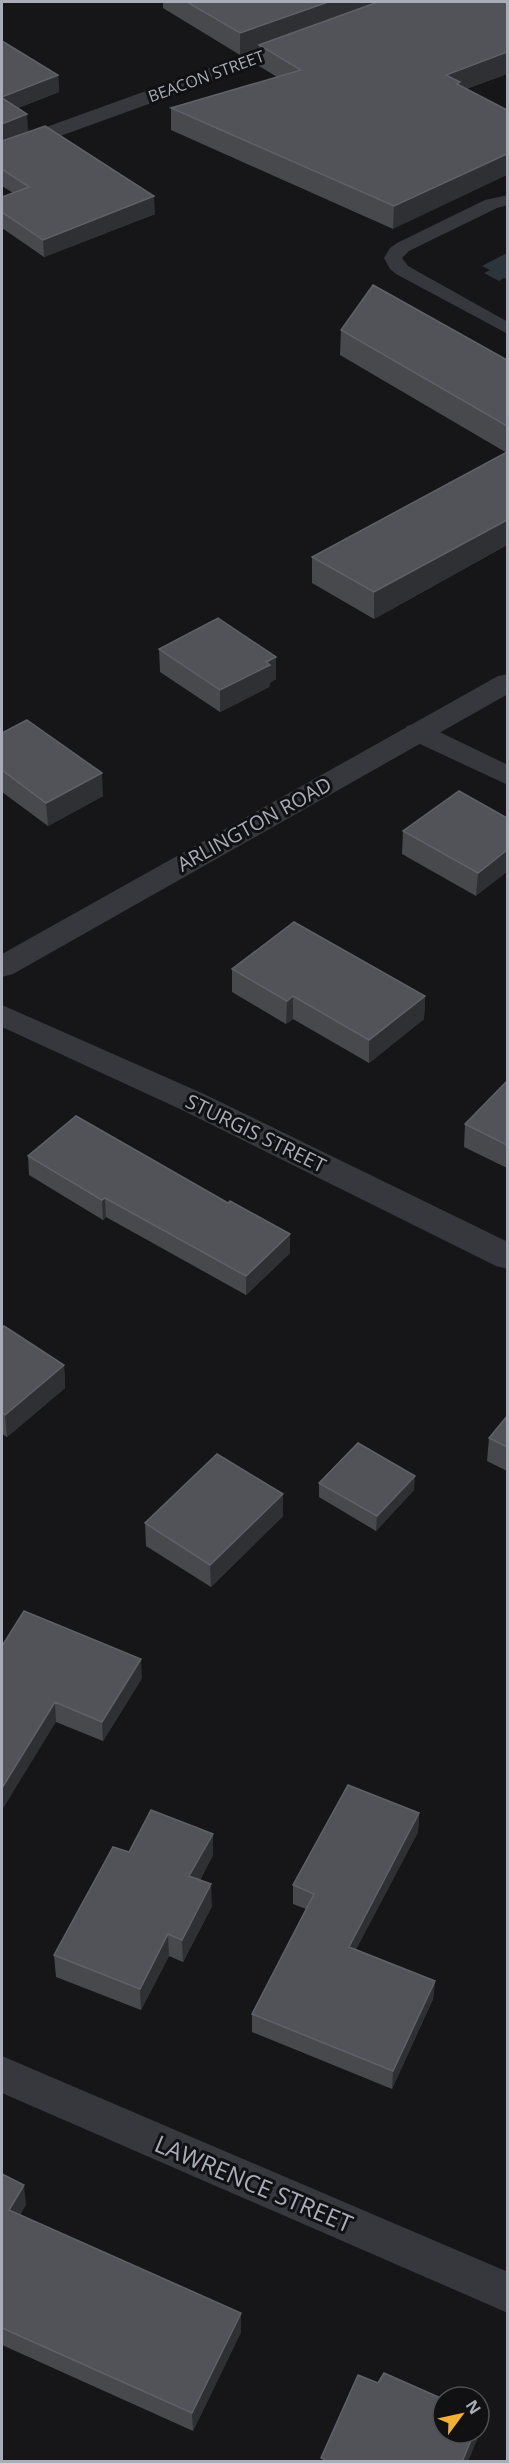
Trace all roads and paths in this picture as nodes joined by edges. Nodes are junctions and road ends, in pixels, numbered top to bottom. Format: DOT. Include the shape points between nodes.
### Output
graph roads {
  1 [pos="324,33"];
  2 [pos="2,150"];
  3 [pos="507,200"];
  4 [pos="507,329"];
  5 [pos="507,682"];
  6 [pos="417,732"];
  7 [pos="507,776"];
  8 [pos="2,967"];
  9 [pos="2,1015"];
  10 [pos="507,1257"];
  11 [pos="2,2074"];
  12 [pos="507,2293"];
  1 -- 2 [label="street, BEACON STREET"];
  3 -- 4 [label="lane" via="403,247 393,258 402,270"];
  5 -- 6 [label="street, ARLINGTON ROAD"];
  6 -- 7 [label="street"];
  6 -- 8 [label="street, ARLINGTON ROAD"];
  9 -- 10 [label="street, STURGIS STREET" via="193,1102"];
  11 -- 12 [label="street, LAWRENCE STREET"];
}
